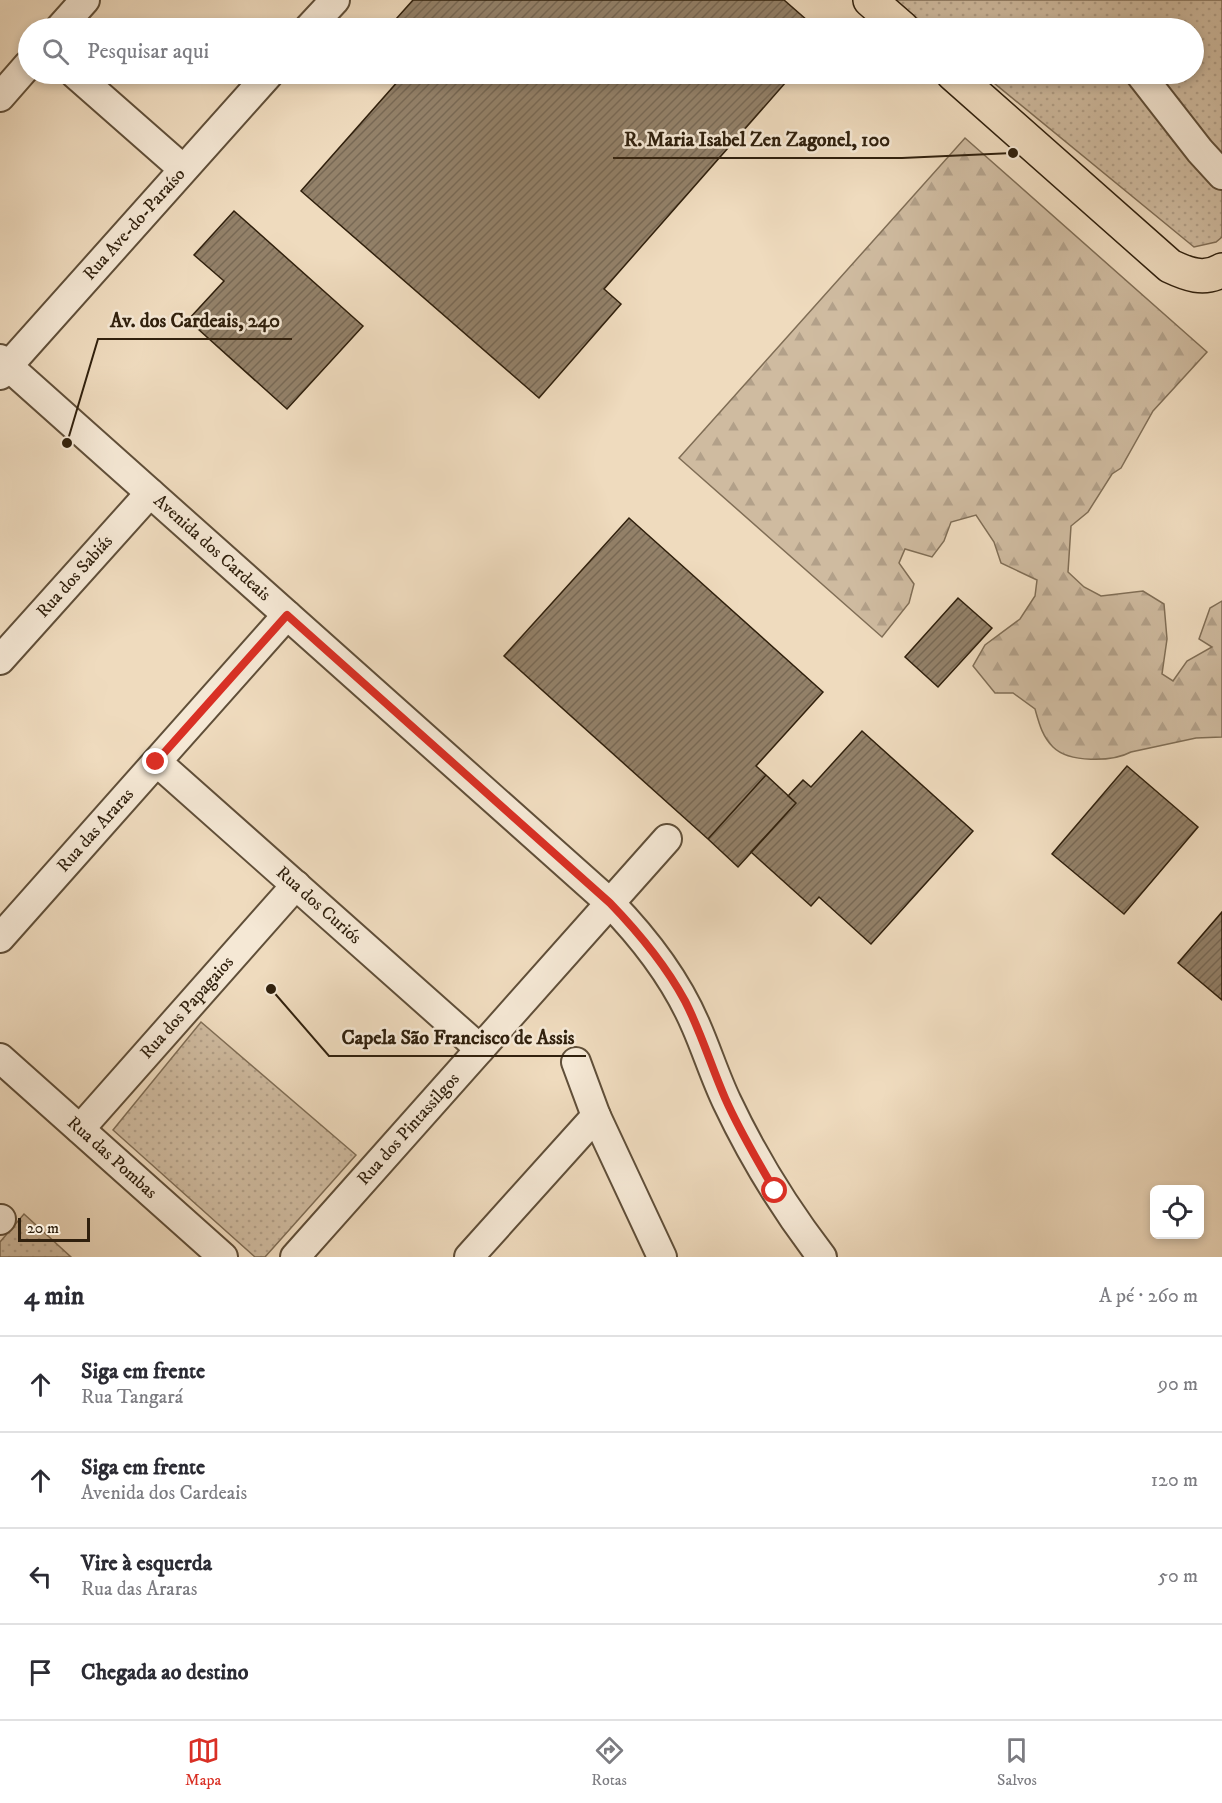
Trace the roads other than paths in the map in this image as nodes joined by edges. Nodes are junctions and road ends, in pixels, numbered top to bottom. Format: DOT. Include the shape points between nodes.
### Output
graph roads {
  1 [pos="85,0"];
  2 [pos="335,0"];
  3 [pos="870,0"];
  4 [pos="69,18"];
  5 [pos="318,18"];
  6 [pos="891,18"];
  7 [pos="18,75"];
  8 [pos="86,84"];
  9 [pos="260,84"];
  10 [pos="964,84"];
  11 [pos="1148,84"];
  12 [pos="1,93"];
  13 [pos="183,169"];
  14 [pos="1222,175"];
  15 [pos="1212,273"];
  16 [pos="3,367"];
  17 [pos="150,493"];
  18 [pos="287,615"];
  19 [pos="0,660"];
  20 [pos="156,762"];
  21 [pos="667,839"];
  22 [pos="296,885"];
  23 [pos="610,903"];
  24 [pos="0,938"];
  25 [pos="480,1049"];
  26 [pos="0,1058"];
  27 [pos="576,1062"];
  28 [pos="596,1116"];
  29 [pos="80,1129"];
  30 [pos="223,1257"];
  31 [pos="295,1257"];
  32 [pos="469,1257"];
  33 [pos="662,1257"];
  34 [pos="822,1257"];
  1 -- 4 [label="street"];
  2 -- 5 [label="street"];
  3 -- 6 [label="main road"];
  7 -- 12 [label="street"];
  8 -- 13 [label="street"];
  9 -- 13 [label="street, Rua Ave-do-Paraíso"];
  10 -- 15 [label="main road" via="1170,266 1188,274"];
  11 -- 14 [label="street"];
  13 -- 16 [label="street, Rua Ave-do-Paraíso"];
  16 -- 17 [label="street, Avenida dos Cardeais"];
  17 -- 18 [label="street, Avenida dos Cardeais"];
  17 -- 19 [label="street, Rua dos Sabiás"];
  18 -- 20 [label="street, Rua das Araras"];
  18 -- 23 [label="street, Avenida dos Cardeais"];
  20 -- 22 [label="street, Rua dos Curiós"];
  20 -- 24 [label="street, Rua das Araras"];
  21 -- 23 [label="street, Rua dos Pintassilgos"];
  22 -- 25 [label="street, Rua dos Curiós"];
  22 -- 29 [label="street, Rua dos Papagaios"];
  23 -- 25 [label="street, Rua dos Pintassilgos"];
  23 -- 34 [label="street, Avenida dos Cardeais" via="670,976 749,1146 775,1191"];
  25 -- 31 [label="street, Rua dos Pintassilgos"];
  26 -- 29 [label="street, Rua das Pombas"];
  27 -- 28 [label="street"];
  28 -- 32 [label="street"];
  28 -- 33 [label="street"];
  29 -- 30 [label="street, Rua das Pombas"];
}
